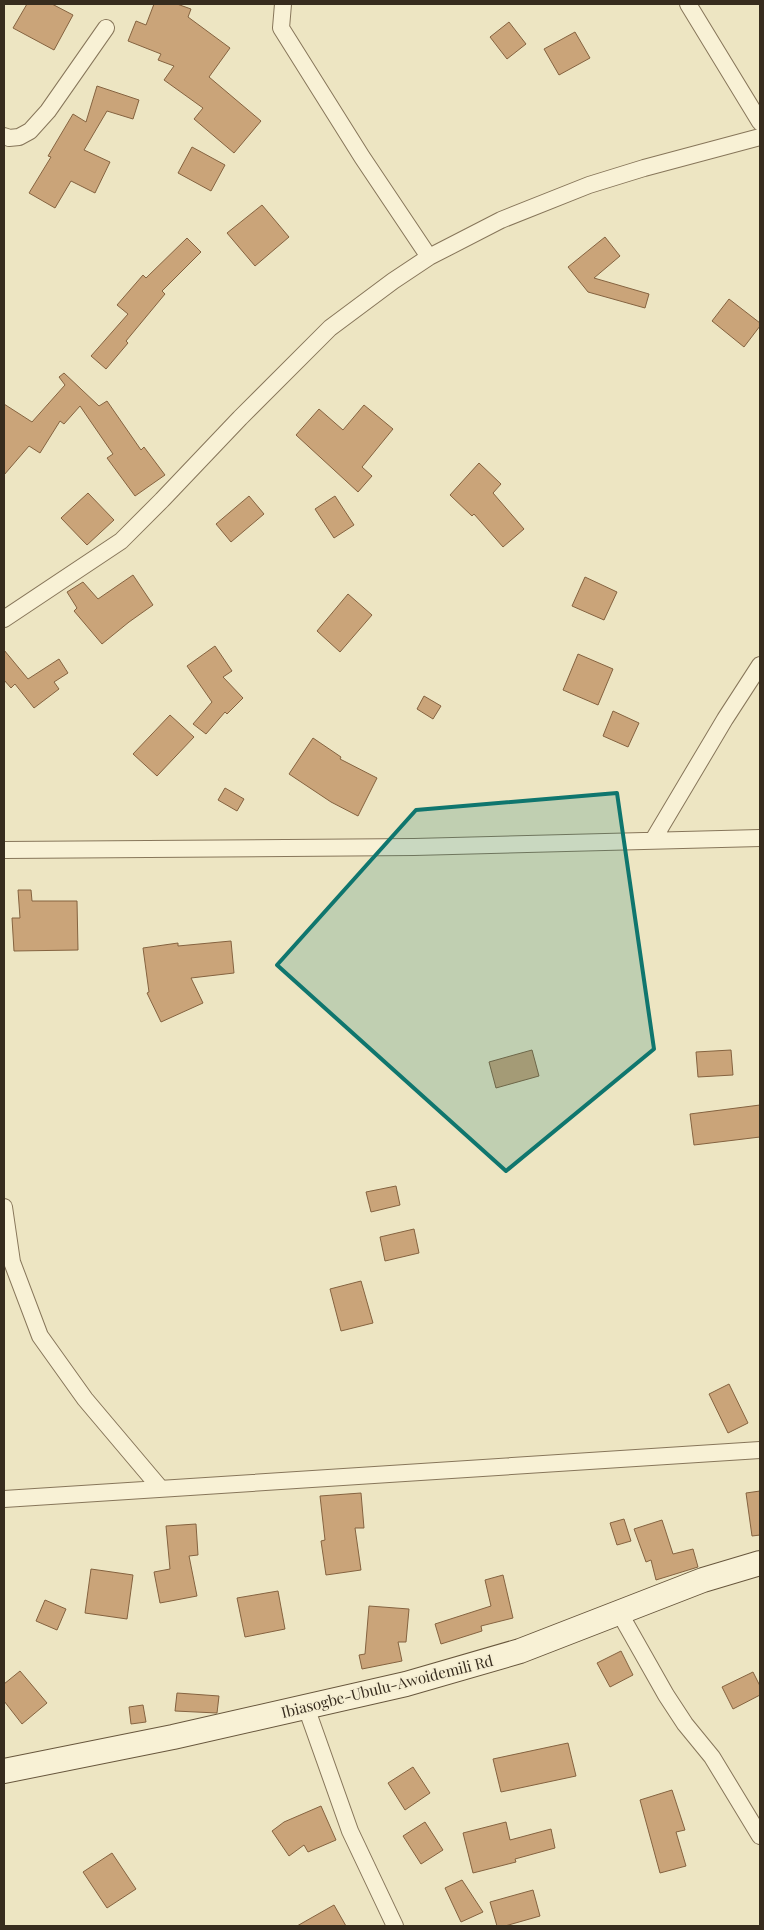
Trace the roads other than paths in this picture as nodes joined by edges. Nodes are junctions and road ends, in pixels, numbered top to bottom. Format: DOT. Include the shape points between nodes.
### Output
graph roads {
  1 [pos="283,4"];
  2 [pos="688,4"];
  3 [pos="106,28"];
  4 [pos="760,122"];
  5 [pos="4,136"];
  6 [pos="760,137"];
  7 [pos="429,257"];
  8 [pos="4,619"];
  9 [pos="760,665"];
  10 [pos="760,838"];
  11 [pos="653,840"];
  12 [pos="4,850"];
  13 [pos="4,1207"];
  14 [pos="8,1263"];
  15 [pos="760,1450"];
  16 [pos="161,1489"];
  17 [pos="4,1499"];
  18 [pos="760,1563"];
  19 [pos="619,1612"];
  20 [pos="306,1707"];
  21 [pos="4,1771"];
  22 [pos="760,1836"];
  23 [pos="396,1926"];
  1 -- 7 [label="street" via="281,28"];
  2 -- 4 [label="street"];
  3 -- 5 [label="street" via="48,111 30,131 19,137"];
  6 -- 7 [label="street" via="589,185 501,220"];
  7 -- 8 [label="street" via="330,328 121,541"];
  9 -- 11 [label="street"];
  10 -- 11 [label="street"];
  11 -- 12 [label="street" via="414,847"];
  13 -- 14 [label="street"];
  14 -- 16 [label="street" via="40,1336 85,1399"];
  15 -- 16 [label="street"];
  16 -- 17 [label="street"];
  18 -- 19 [label="street, Ibiasogbe-Ubulu-Awoidemili Rd" via="703,1580"];
  19 -- 20 [label="street, Ibiasogbe-Ubulu-Awoidemili Rd" via="520,1651 406,1684"];
  19 -- 22 [label="street" via="666,1695 712,1757"];
  20 -- 21 [label="street, Ibiasogbe-Ubulu-Awoidemili Rd"];
  20 -- 23 [label="street" via="350,1831"];
}
